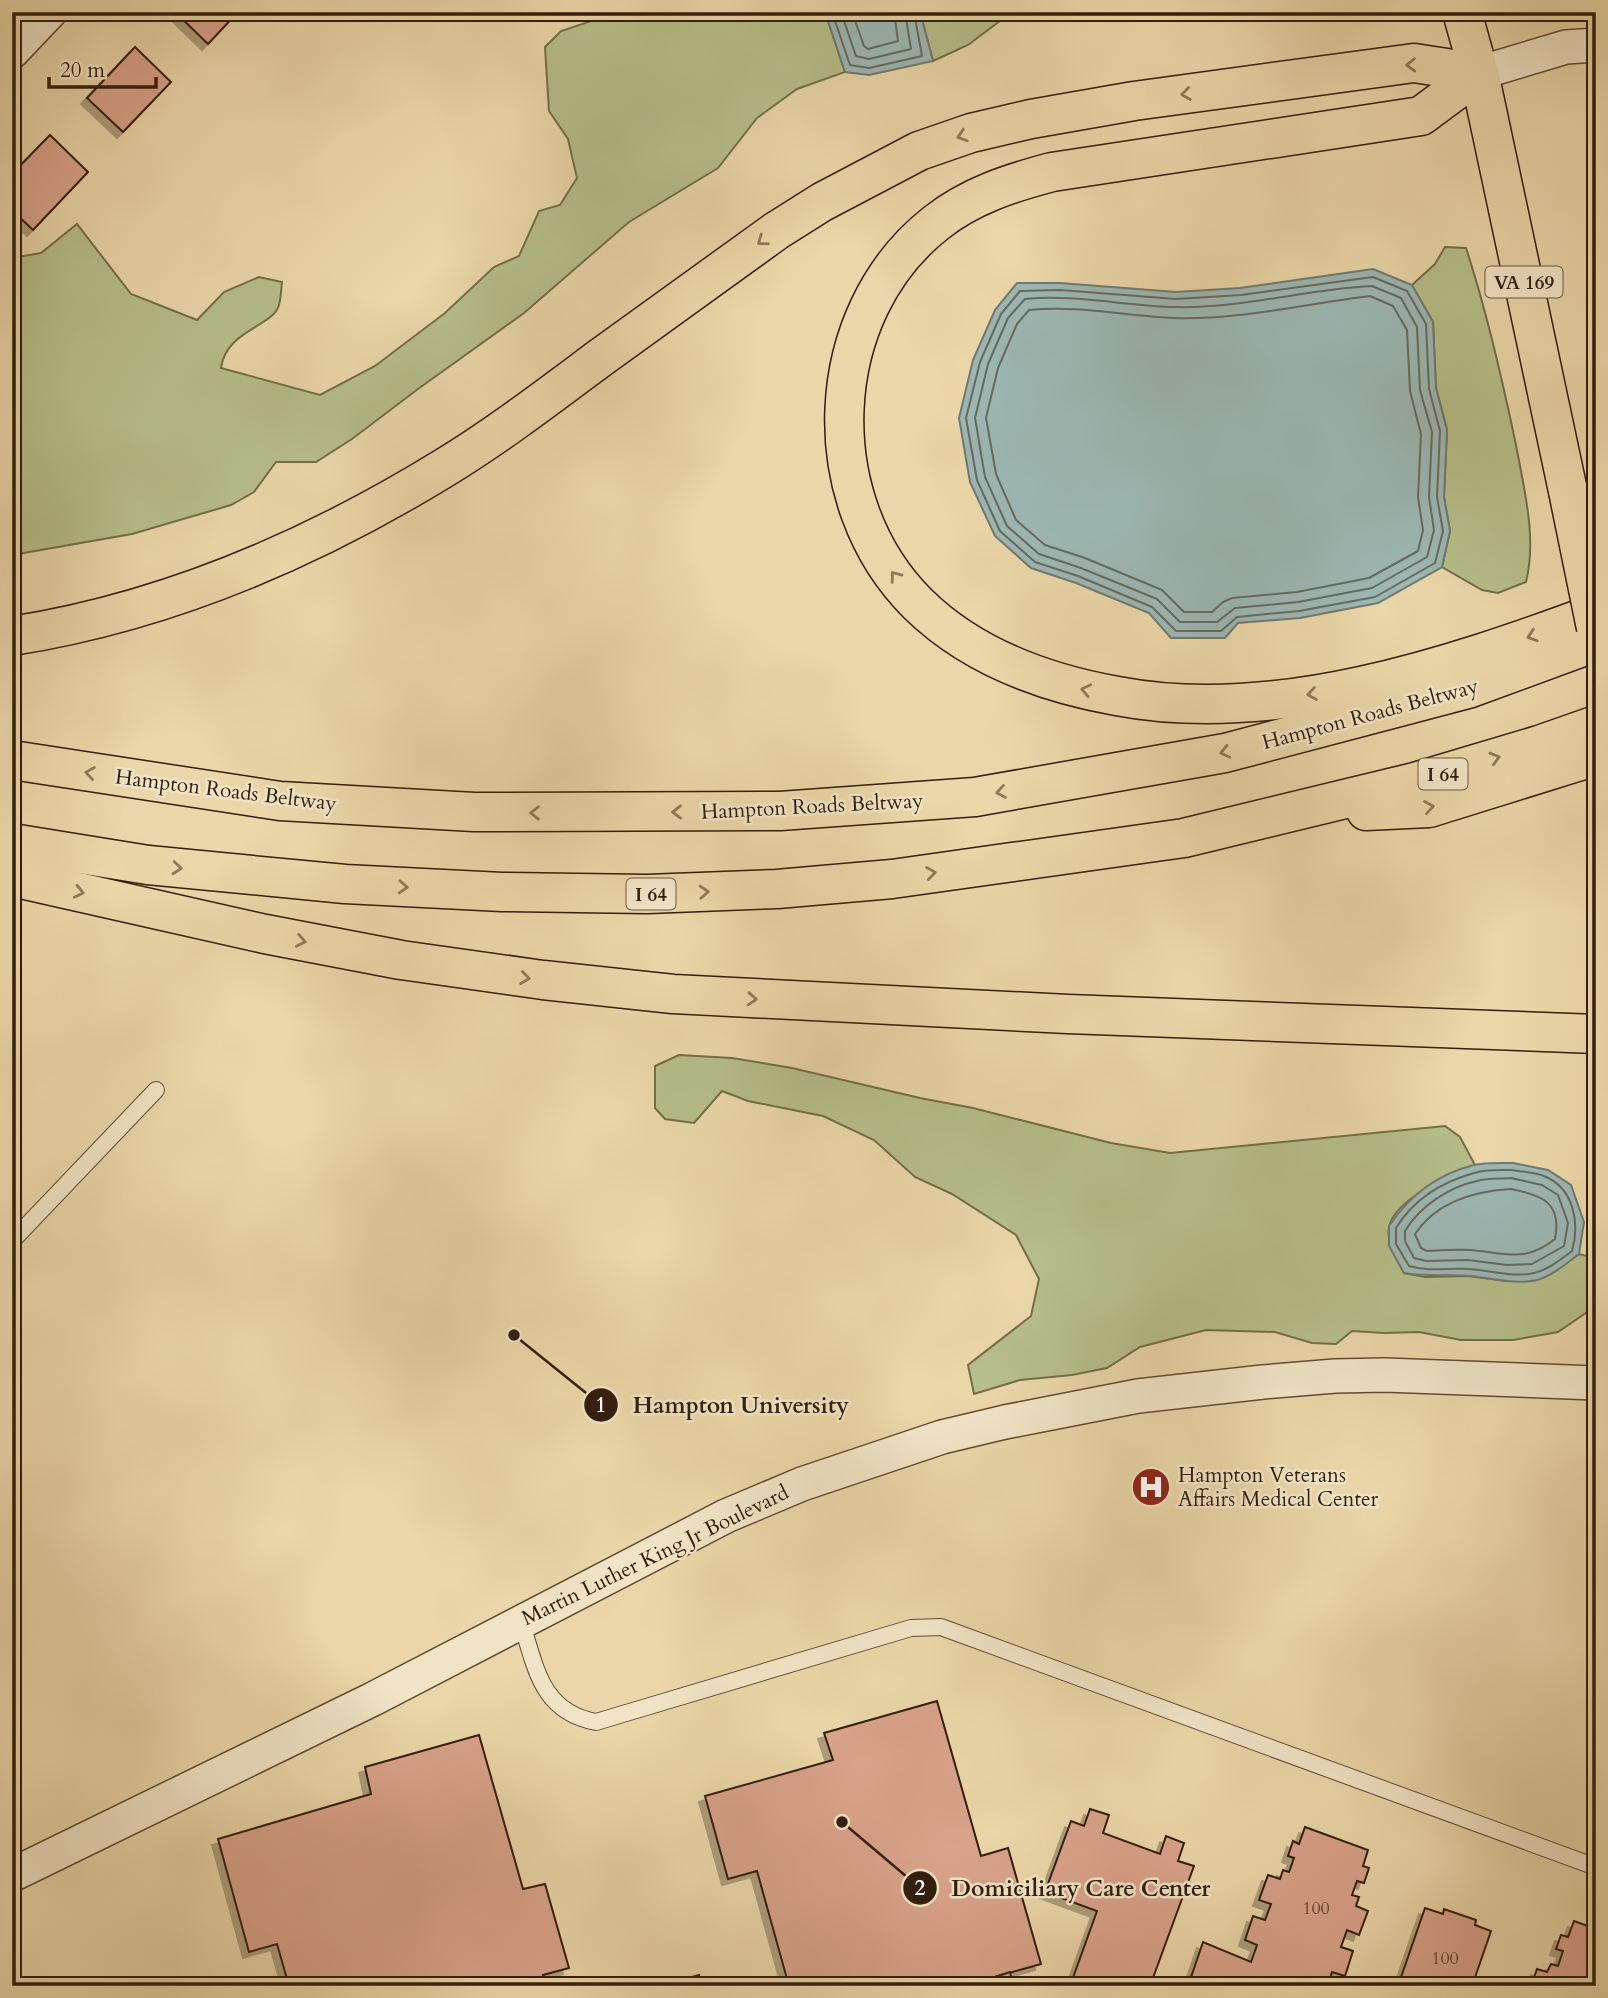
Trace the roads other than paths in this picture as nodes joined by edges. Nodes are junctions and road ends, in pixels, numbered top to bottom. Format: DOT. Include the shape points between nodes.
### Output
graph roads {
  1 [pos="50,12"];
  2 [pos="1462,12"];
  3 [pos="1490,12"];
  4 [pos="1596,45"];
  5 [pos="12,52"];
  6 [pos="1479,73"];
  7 [pos="1596,613"];
  8 [pos="1596,628"];
  9 [pos="12,636"];
  10 [pos="1596,642"];
  11 [pos="1596,725"];
  12 [pos="1596,756"];
  13 [pos="12,760"];
  14 [pos="1287,814"];
  15 [pos="12,843"];
  16 [pos="12,877"];
  17 [pos="1596,1034"];
  18 [pos="156,1090"];
  19 [pos="12,1241"];
  20 [pos="1596,1383"];
  21 [pos="521,1621"];
  22 [pos="1596,1867"];
  23 [pos="12,1875"];
  1 -- 5 [label="street"];
  2 -- 6 [label="main road, VA 169"];
  3 -- 6 [label="main road, VA 169"];
  4 -- 6 [label="street" via="1566,47"];
  7 -- 6 [label="main road, one-way" via="1447,664 1360,686 1209,704 1119,697 1028,673 952,633 892,574 857,506 848,475 844,399 852,353 868,309 913,244 970,201 1010,183 1065,170 1421,116"];
  6 -- 8 [label="main road, VA 169, bridge"];
  6 -- 9 [label="main road, one-way" via="1414,63 1133,101 971,133 919,152 776,231 506,426 372,510 306,544 181,594"];
  10 -- 13 [label="main road, Hampton Roads Beltway, one-way" via="1468,689 1225,753 975,797 780,811 474,813 280,801"];
  14 -- 11 [label="main road, I 64, one-way" via="1415,782"];
  14 -- 12 [label="main road, one-way" via="1429,808"];
  15 -- 14 [label="main road, I 64, one-way" via="149,865 345,884 648,894 892,879 1184,838"];
  16 -- 17 [label="main road, one-way" via="401,960 673,994"];
  18 -- 19 [label="lane"];
  20 -- 21 [label="street, Martin Luther King Jr Boulevard" via="1335,1376 1138,1396 1005,1422 802,1483 726,1516"];
  21 -- 22 [label="lane" via="550,1698 563,1710 596,1722 911,1628 941,1627"];
  21 -- 23 [label="street, Martin Luther King Jr Boulevard" via="373,1699"];
}
